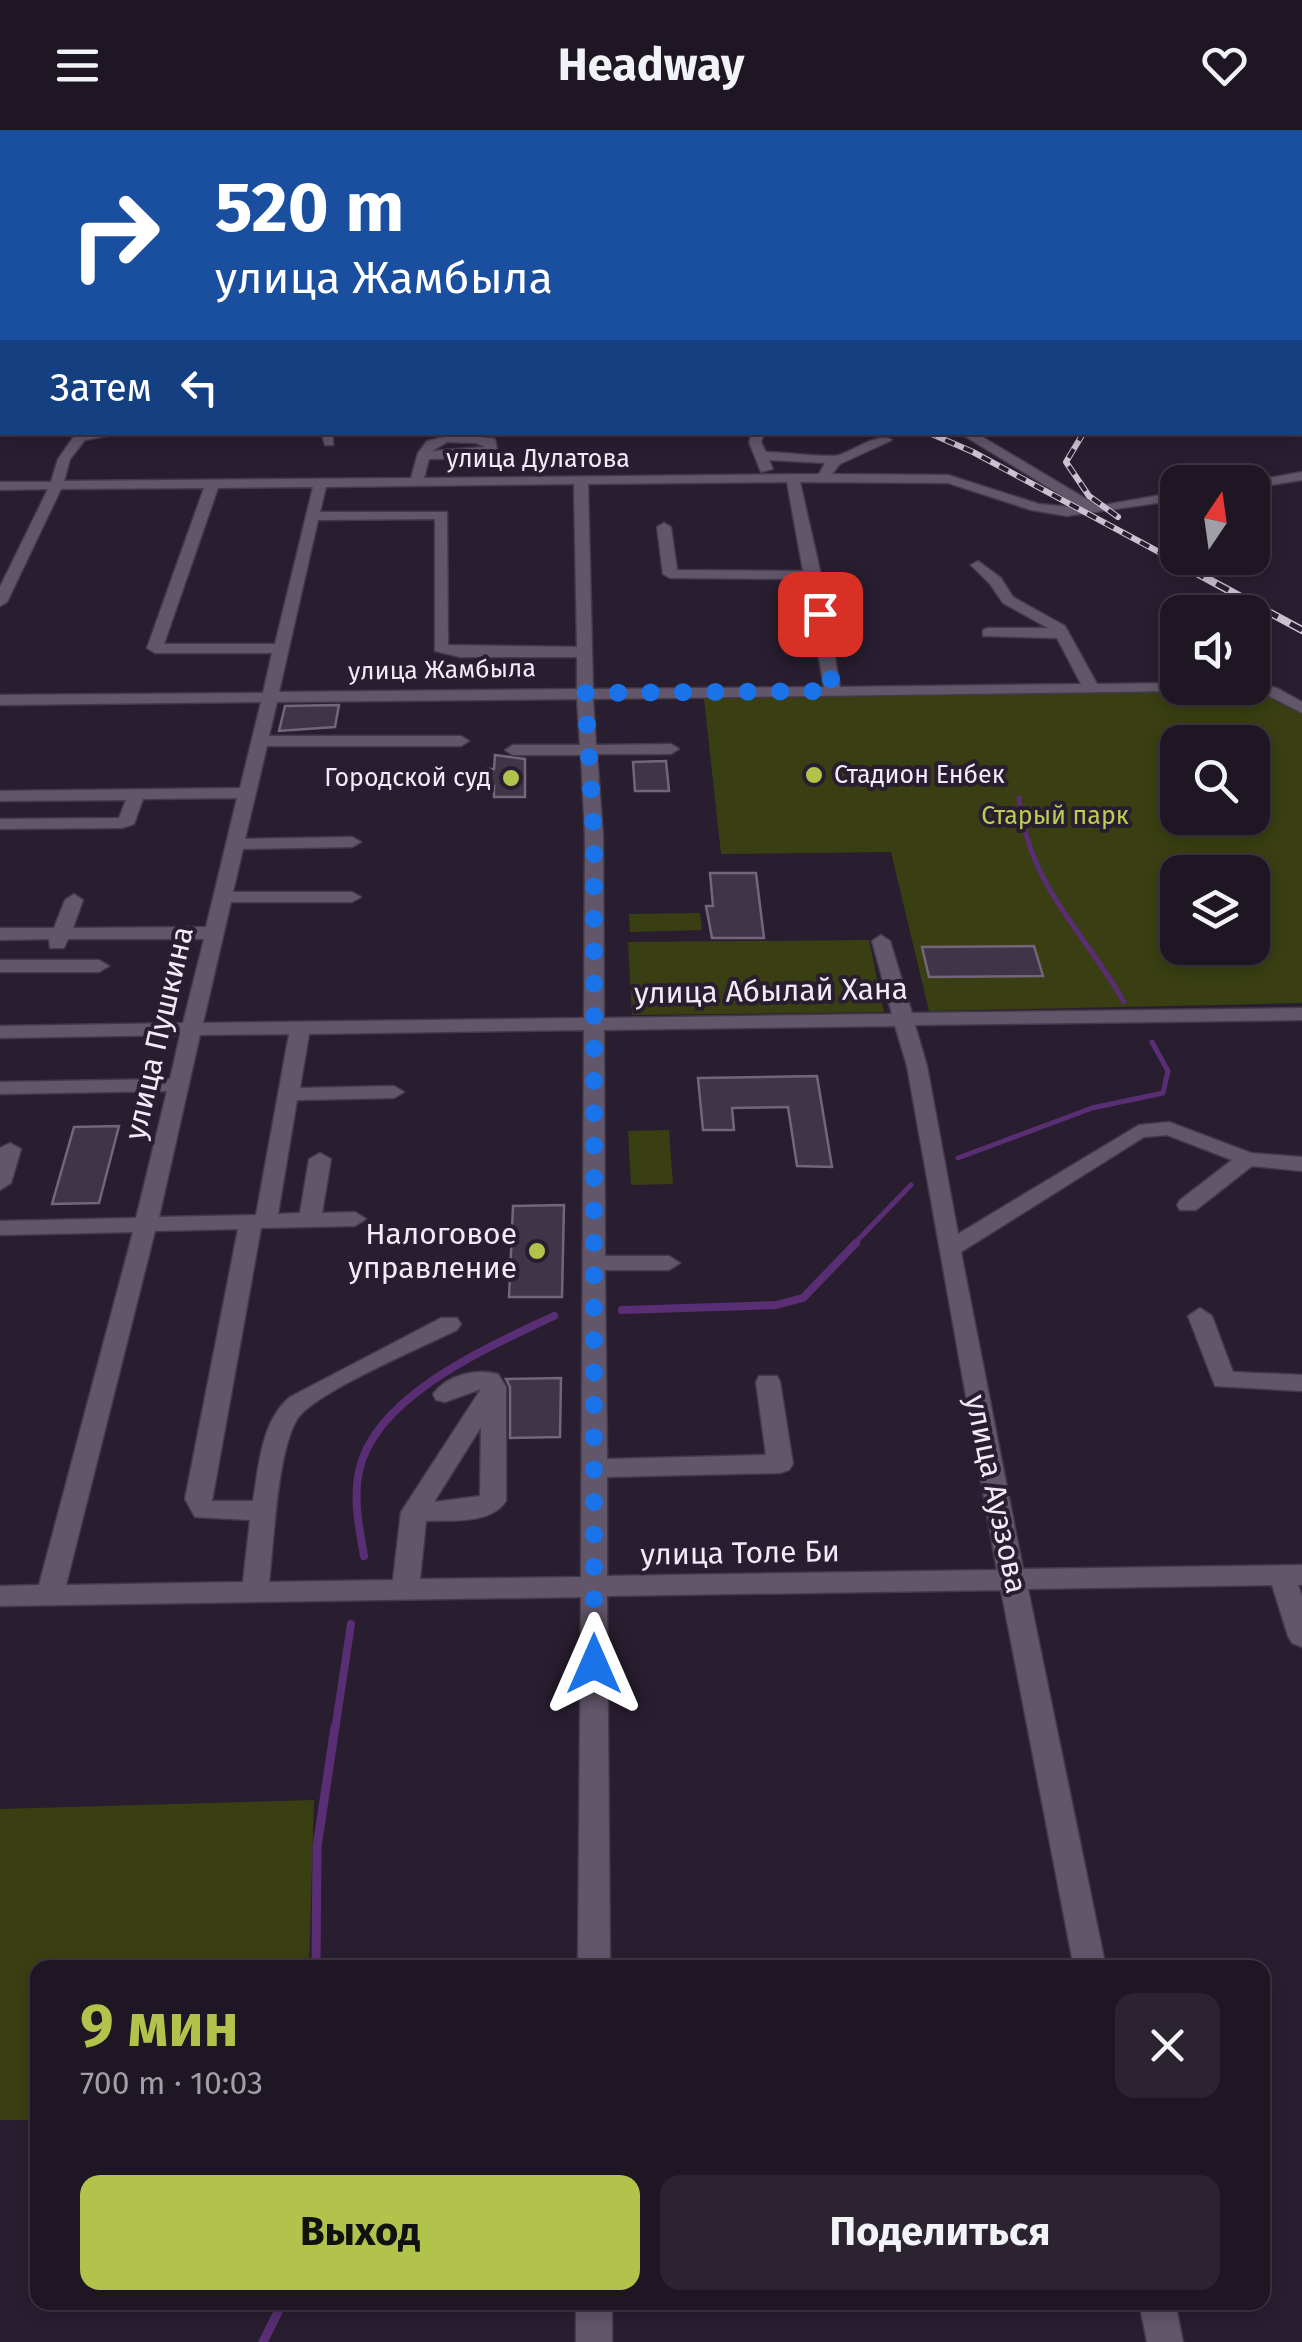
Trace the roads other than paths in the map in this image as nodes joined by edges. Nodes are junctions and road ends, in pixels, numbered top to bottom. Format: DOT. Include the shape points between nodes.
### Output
graph roads {
  1 [pos="83,435"];
  2 [pos="758,435"];
  3 [pos="867,435"];
  4 [pos="969,435"];
  5 [pos="424,455"];
  6 [pos="764,456"];
  7 [pos="835,461"];
  8 [pos="1302,476"];
  9 [pos="768,479"];
  10 [pos="793,479"];
  11 [pos="826,479"];
  12 [pos="581,481"];
  13 [pos="1270,481"];
  14 [pos="416,482"];
  15 [pos="320,484"];
  16 [pos="212,485"];
  17 [pos="0,486"];
  18 [pos="55,486"];
  19 [pos="1160,499"];
  20 [pos="1093,509"];
  21 [pos="313,516"];
  22 [pos="664,527"];
  23 [pos="978,566"];
  24 [pos="814,575"];
  25 [pos="0,602"];
  26 [pos="988,633"];
  27 [pos="1064,633"];
  28 [pos="282,649"];
  29 [pos="584,652"];
  30 [pos="1091,688"];
  31 [pos="1160,688"];
  32 [pos="833,691"];
  33 [pos="1270,691"];
  34 [pos="585,693"];
  35 [pos="271,696"];
  36 [pos="0,700"];
  37 [pos="1302,708"];
  38 [pos="461,740"];
  39 [pos="259,741"];
  40 [pos="671,748"];
  41 [pos="588,749"];
  42 [pos="513,750"];
  43 [pos="249,793"];
  44 [pos="136,795"];
  45 [pos="0,796"];
  46 [pos="0,824"];
  47 [pos="352,842"];
  48 [pos="236,844"];
  49 [pos="223,896"];
  50 [pos="352,897"];
  51 [pos="74,900"];
  52 [pos="214,933"];
  53 [pos="0,934"];
  54 [pos="62,934"];
  55 [pos="881,941"];
  56 [pos="46,965"];
  57 [pos="0,966"];
  58 [pos="99,966"];
  59 [pos="1302,1014"];
  60 [pos="905,1020"];
  61 [pos="594,1023"];
  62 [pos="300,1026"];
  63 [pos="190,1030"];
  64 [pos="0,1032"];
  65 [pos="177,1085"];
  66 [pos="0,1088"];
  67 [pos="394,1092"];
  68 [pos="288,1094"];
  69 [pos="10,1149"];
  70 [pos="320,1159"];
  71 [pos="1247,1159"];
  72 [pos="1302,1164"];
  73 [pos="0,1183"];
  74 [pos="1188,1205"];
  75 [pos="355,1219"];
  76 [pos="310,1220"];
  77 [pos="258,1221"];
  78 [pos="146,1223"];
  79 [pos="1,1231"];
  80 [pos="951,1248"];
  81 [pos="594,1263"];
  82 [pos="669,1263"];
  83 [pos="1200,1316"];
  84 [pos="448,1324"];
  85 [pos="768,1382"];
  86 [pos="1302,1383"];
  87 [pos="494,1386"];
  88 [pos="445,1394"];
  89 [pos="595,1468"];
  90 [pos="264,1511"];
  91 [pos="414,1512"];
  92 [pos="1292,1575"];
  93 [pos="1014,1579"];
  94 [pos="593,1588"];
  95 [pos="255,1592"];
  96 [pos="405,1592"];
  97 [pos="50,1595"];
  98 [pos="0,1596"];
  99 [pos="1302,1636"];
  100 [pos="594,1960"];
  101 [pos="1088,1960"];
  102 [pos="594,2310"];
  103 [pos="1159,2310"];
  104 [pos="594,2342"];
  105 [pos="1165,2342"];
  1 -- 18 [label="street" via="64,459"];
  2 -- 6 [label="street" via="754,442"];
  3 -- 7 [label="street" via="886,440"];
  4 -- 20 [label="street"];
  5 -- 14 [label="street"];
  6 -- 7 [label="street"];
  6 -- 9 [label="street"];
  7 -- 11 [label="street"];
  8 -- 13 [label="street"];
  9 -- 10 [label="street, улица Дулатова"];
  9 -- 12 [label="street, улица Дулатова"];
  10 -- 11 [label="street, улица Дулатова"];
  10 -- 24 [label="street"];
  11 -- 20 [label="street, улица Дулатова" via="947,478 984,485 1030,506"];
  12 -- 14 [label="street, улица Дулатова"];
  12 -- 29 [label="street"];
  14 -- 15 [label="street, улица Дулатова"];
  15 -- 16 [label="street, улица Дулатова"];
  15 -- 21 [label="street, улица Пушкина"];
  16 -- 18 [label="street, улица Дулатова"];
  16 -- 28 [label="street" via="154,648"];
  17 -- 18 [label="street, улица Дулатова"];
  18 -- 25 [label="street"];
  19 -- 20 [label="street, улица Дулатова"];
  21 -- 28 [label="street, улица Пушкина"];
  21 -- 29 [label="street" via="442,515 440,648"];
  22 -- 24 [label="street" via="666,569 673,575"];
  23 -- 27 [label="street" via="1008,600"];
  24 -- 32 [label="street"];
  26 -- 27 [label="street"];
  27 -- 30 [label="street"];
  28 -- 35 [label="street, улица Пушкина"];
  29 -- 34 [label="street"];
  30 -- 31 [label="street, улица Жамбыла"];
  30 -- 32 [label="street, улица Жамбыла"];
  32 -- 34 [label="street, улица Жамбыла"];
  33 -- 37 [label="street"];
  34 -- 35 [label="street, улица Жамбыла"];
  34 -- 41 [label="street"];
  35 -- 36 [label="street, улица Жамбыла"];
  35 -- 39 [label="street, улица Пушкина"];
  38 -- 39 [label="street"];
  39 -- 43 [label="street, улица Пушкина"];
  40 -- 41 [label="street"];
  41 -- 42 [label="street"];
  41 -- 61 [label="street"];
  43 -- 44 [label="street"];
  43 -- 48 [label="street, улица Пушкина"];
  44 -- 45 [label="street"];
  44 -- 46 [label="street" via="122,824"];
  47 -- 48 [label="street"];
  48 -- 49 [label="street, улица Пушкина"];
  49 -- 50 [label="street"];
  49 -- 52 [label="street, улица Пушкина"];
  51 -- 54 [label="street"];
  52 -- 54 [label="street"];
  52 -- 63 [label="street, улица Пушкина"];
  53 -- 54 [label="street"];
  54 -- 56 [label="street"];
  55 -- 60 [label="street, улица Ауэзова"];
  56 -- 57 [label="street"];
  56 -- 58 [label="street"];
  59 -- 60 [label="street, улица Абылай Хана"];
  60 -- 61 [label="street, улица Абылай Хана"];
  60 -- 80 [label="street, улица Ауэзова"];
  61 -- 62 [label="street, улица Абылай Хана"];
  61 -- 81 [label="street"];
  62 -- 63 [label="street, улица Абылай Хана"];
  62 -- 68 [label="street"];
  63 -- 64 [label="street, улица Абылай Хана"];
  63 -- 65 [label="street, улица Пушкина"];
  65 -- 66 [label="street"];
  65 -- 78 [label="street, улица Пушкина"];
  67 -- 68 [label="street"];
  68 -- 77 [label="street"];
  69 -- 73 [label="street"];
  70 -- 76 [label="street"];
  71 -- 72 [label="street"];
  71 -- 74 [label="street"];
  71 -- 80 [label="street" via="1180,1130 1140,1131"];
  75 -- 76 [label="street"];
  76 -- 77 [label="street"];
  77 -- 78 [label="street"];
  77 -- 90 [label="street" via="198,1499 204,1510"];
  78 -- 79 [label="street"];
  78 -- 97 [label="street, улица Пушкина"];
  80 -- 93 [label="street, улица Ауэзова"];
  81 -- 82 [label="street"];
  81 -- 89 [label="street"];
  83 -- 86 [label="street" via="1224,1380"];
  84 -- 90 [label="street" via="308,1396 285,1415"];
  85 -- 89 [label="street" via="780,1464"];
  87 -- 88 [label="street" via="467,1381"];
  87 -- 91 [label="street"];
  87 -- 91 [label="street" via="493,1501 477,1510"];
  89 -- 94 [label="street"];
  90 -- 95 [label="street"];
  91 -- 96 [label="street"];
  92 -- 93 [label="street, улица Толе Би"];
  92 -- 99 [label="street"];
  93 -- 94 [label="street, улица Толе Би"];
  93 -- 101 [label="street, улица Ауэзова"];
  94 -- 96 [label="street, улица Толе Би"];
  94 -- 100 [label="street"];
  95 -- 96 [label="street, улица Толе Би"];
  95 -- 97 [label="street, улица Толе Би"];
  97 -- 98 [label="street, улица Толе Би"];
  102 -- 104 [label="street"];
  103 -- 105 [label="street"];
}
